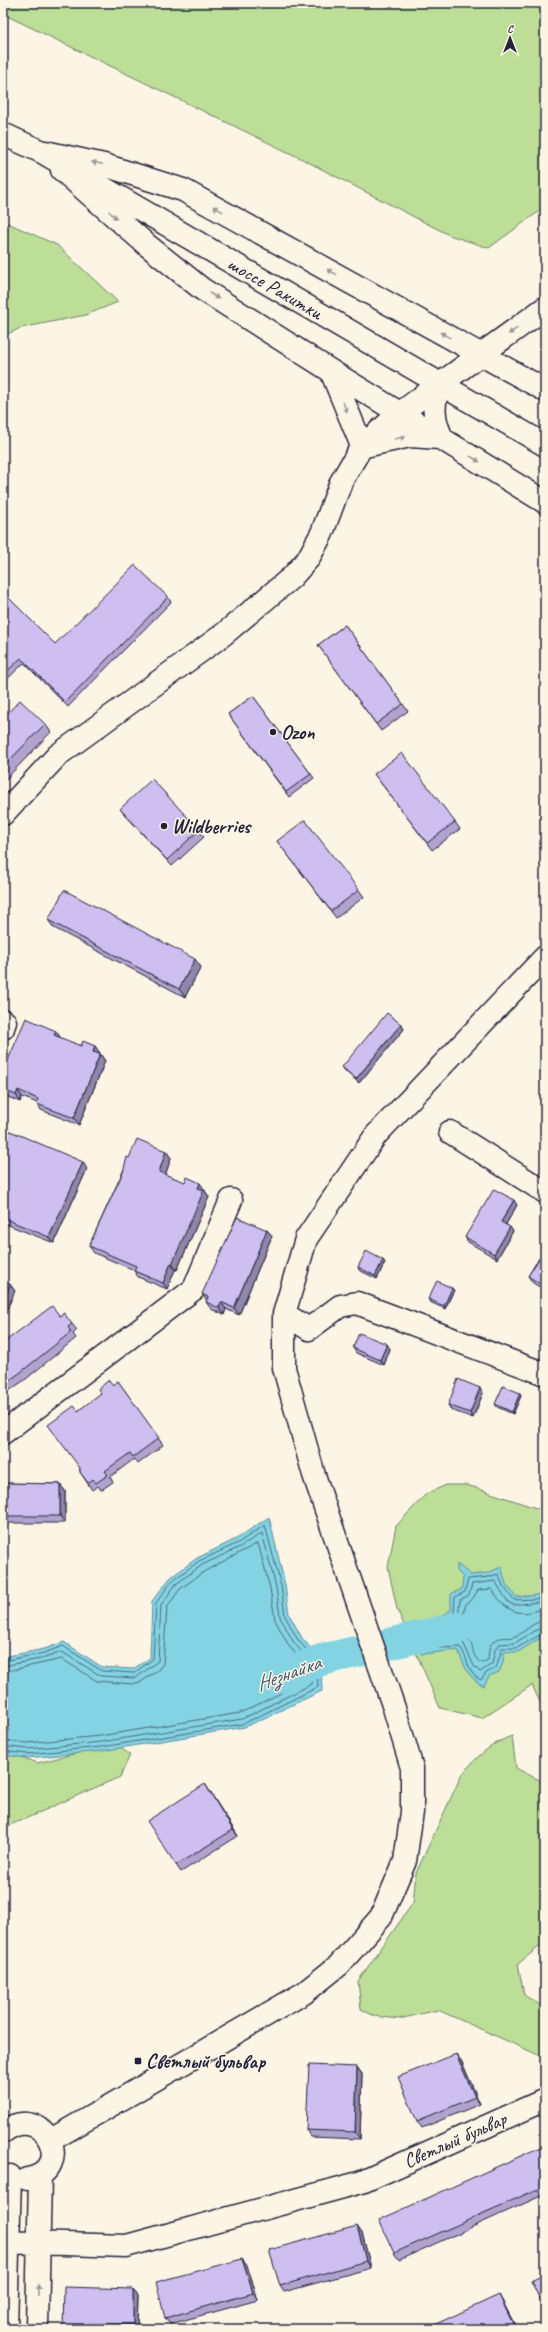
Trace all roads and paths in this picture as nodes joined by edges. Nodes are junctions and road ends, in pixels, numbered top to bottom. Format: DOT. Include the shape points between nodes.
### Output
graph roads {
  1 [pos="3,134"];
  2 [pos="42,152"];
  3 [pos="545,308"];
  4 [pos="479,354"];
  5 [pos="331,371"];
  6 [pos="440,384"];
  7 [pos="545,390"];
  8 [pos="400,413"];
  9 [pos="442,438"];
  10 [pos="545,445"];
  11 [pos="362,446"];
  12 [pos="545,502"];
  13 [pos="3,814"];
  14 [pos="545,958"];
  15 [pos="3,1021"];
  16 [pos="3,1028"];
  17 [pos="450,1132"];
  18 [pos="545,1192"];
  19 [pos="231,1200"];
  20 [pos="284,1314"];
  21 [pos="545,1374"];
  22 [pos="3,1433"];
  23 [pos="545,2100"];
  24 [pos="3,2132"];
  25 [pos="51,2140"];
  26 [pos="6,2173"];
  27 [pos="40,2175"];
  28 [pos="5,2242"];
  29 [pos="39,2243"];
  30 [pos="6,2329"];
  31 [pos="37,2329"];
  1 -- 2 [label="street, шоссе Ракитки"];
  4 -- 2 [label="street, one-way" via="182,190 104,164"];
  2 -- 5 [label="street, one-way" via="147,245 202,289"];
  2 -- 6 [label="street, шоссе Ракитки"];
  3 -- 4 [label="street, one-way"];
  4 -- 6 [label="street"];
  4 -- 7 [label="street"];
  5 -- 8 [label="street"];
  5 -- 11 [label="street, one-way"];
  6 -- 8 [label="street"];
  6 -- 9 [label="street" via="434,406 436,425"];
  6 -- 10 [label="street, шоссе Ракитки"];
  8 -- 9 [label="street"];
  8 -- 11 [label="street"];
  11 -- 9 [label="street, one-way" via="410,436"];
  9 -- 12 [label="street, one-way"];
  11 -- 13 [label="street" via="341,482 322,533 308,559 292,577 224,634 58,755"];
  14 -- 20 [label="street" via="376,1135 306,1239"];
  15 -- 16 [label="street"];
  17 -- 18 [label="street"];
  19 -- 22 [label="street" via="194,1289"];
  20 -- 21 [label="street" via="309,1329 340,1306 357,1303"];
  20 -- 25 [label="street" via="284,1368 314,1475 412,1768 412,1812 405,1861 381,1917 339,1965 304,1993"];
  23 -- 29 [label="street, Светлый бульвар" via="362,2182 126,2246"];
  24 -- 25 [label="street" via="23,2123 43,2131"];
  25 -- 27 [label="street" via="51,2163"];
  26 -- 27 [label="street" via="15,2179 23,2180"];
  26 -- 28 [label="street"];
  27 -- 29 [label="street"];
  28 -- 29 [label="street, Светлый бульвар"];
  28 -- 30 [label="street"];
  31 -- 29 [label="street, one-way"];
}
